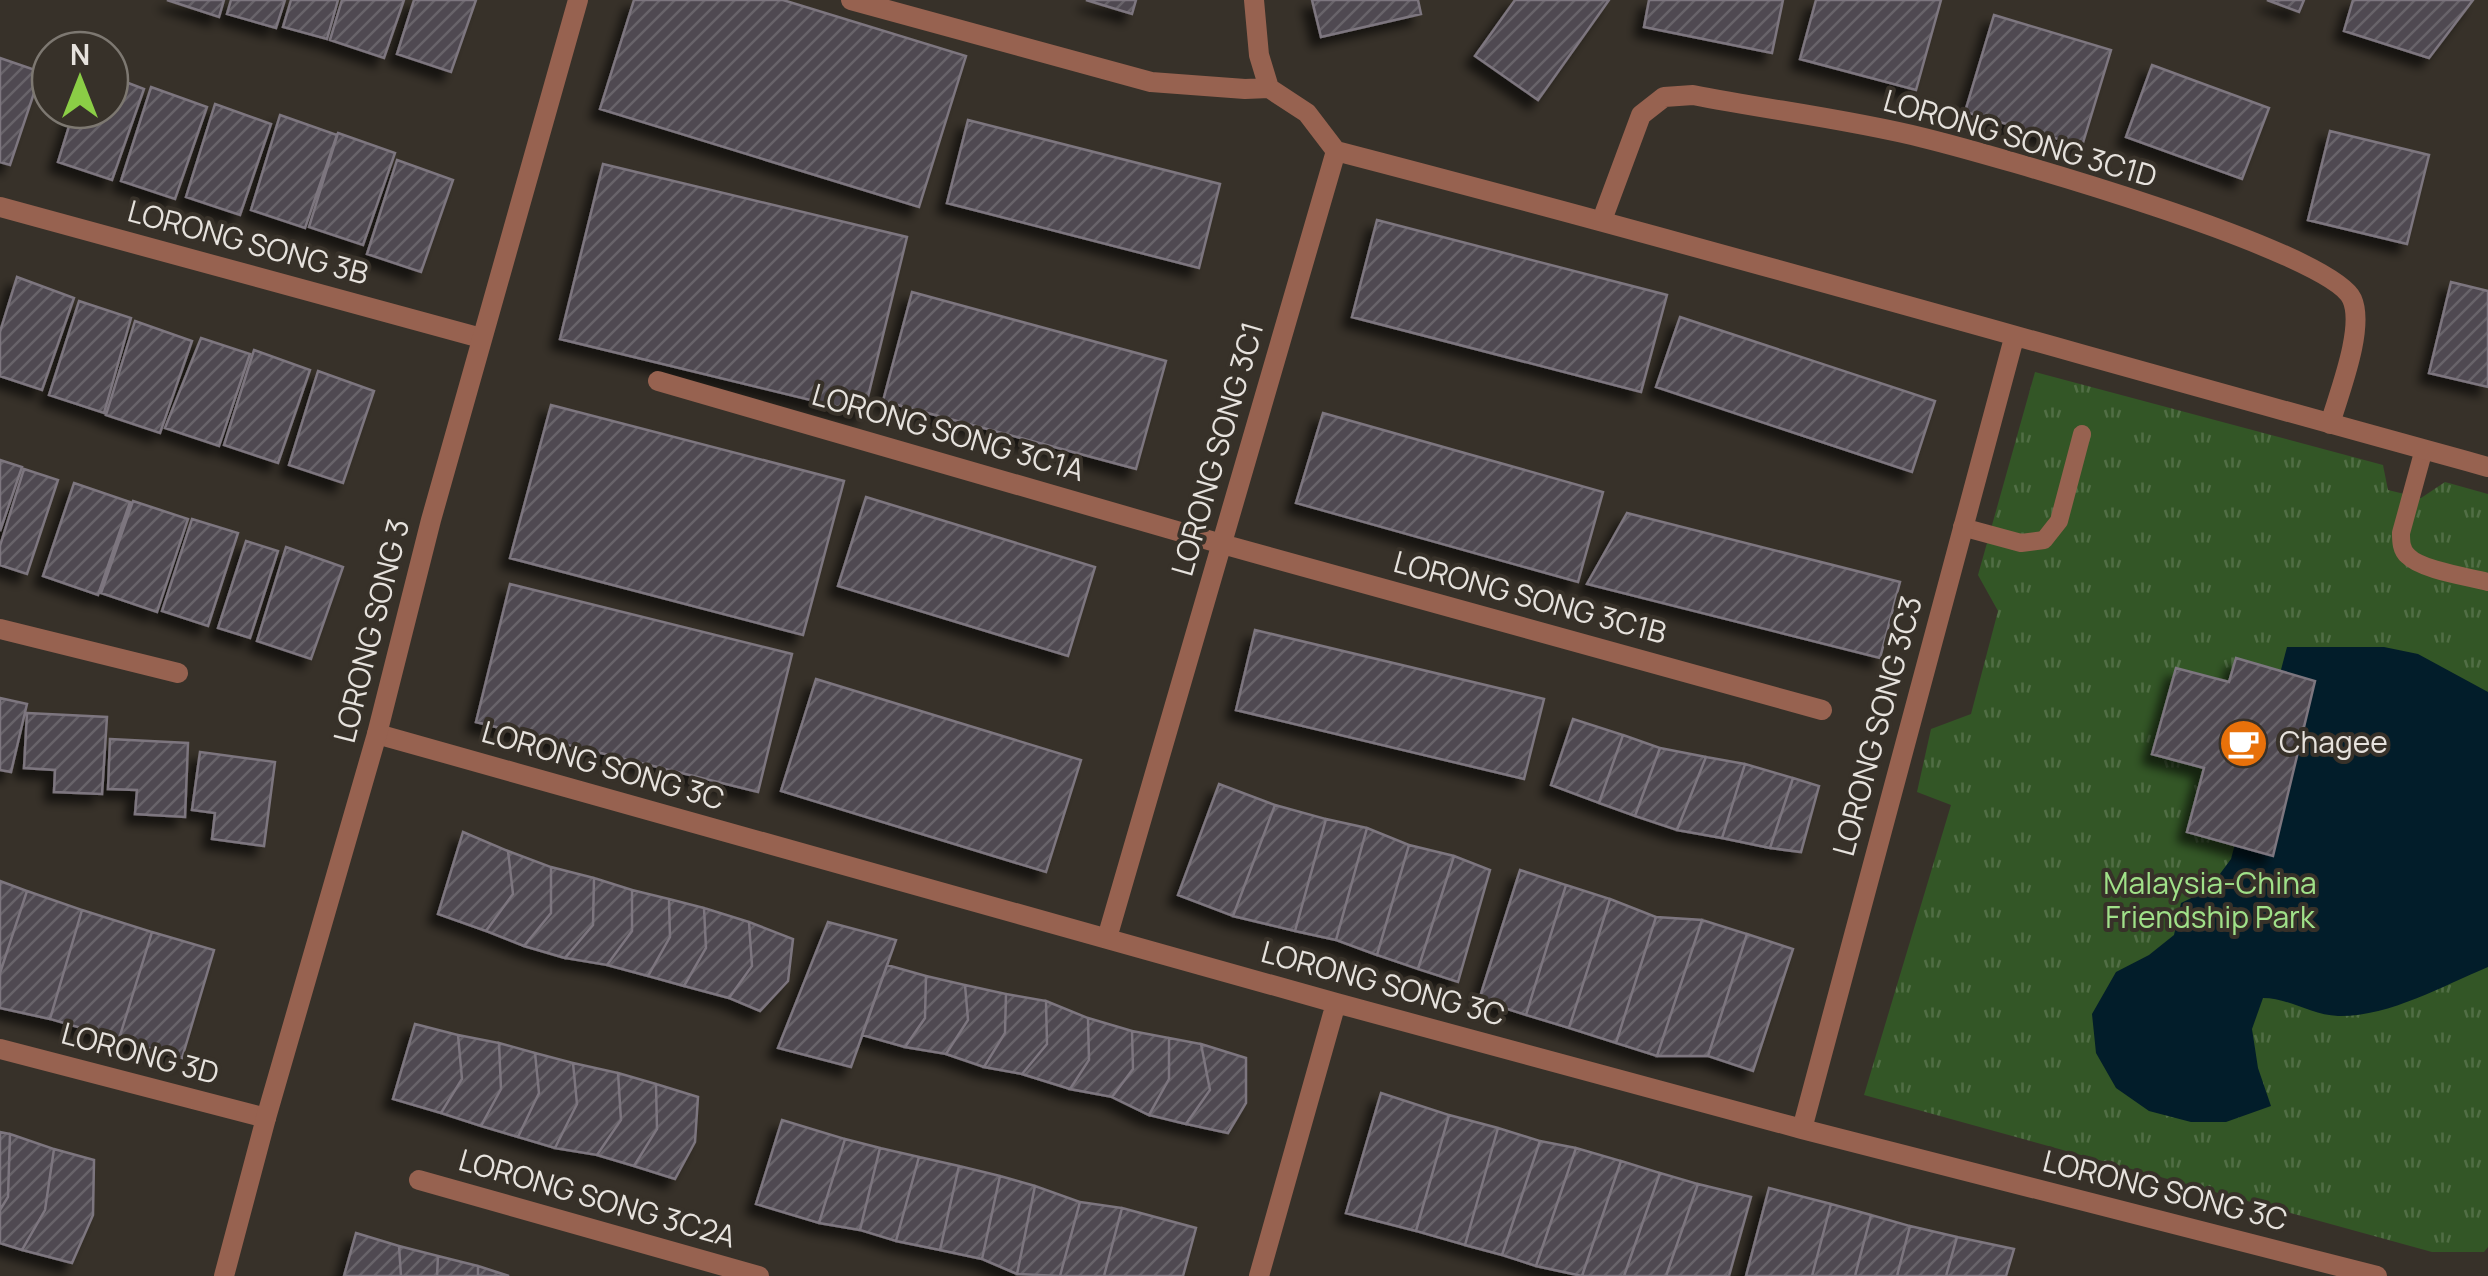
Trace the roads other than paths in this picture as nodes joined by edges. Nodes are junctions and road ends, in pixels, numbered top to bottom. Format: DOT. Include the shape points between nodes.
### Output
graph roads {
  1 [pos="578,0"];
  2 [pos="851,0"];
  3 [pos="1254,0"];
  4 [pos="1269,88"];
  5 [pos="1336,150"];
  6 [pos="0,207"];
  7 [pos="1602,220"];
  8 [pos="481,338"];
  9 [pos="2014,338"];
  10 [pos="658,380"];
  11 [pos="2330,424"];
  12 [pos="2082,434"];
  13 [pos="2424,450"];
  14 [pos="2488,467"];
  15 [pos="1962,527"];
  16 [pos="1222,544"];
  17 [pos="2488,582"];
  18 [pos="0,629"];
  19 [pos="178,673"];
  20 [pos="1822,710"];
  21 [pos="377,734"];
  22 [pos="1107,938"];
  23 [pos="1336,1003"];
  24 [pos="0,1048"];
  25 [pos="266,1118"];
  26 [pos="1802,1129"];
  27 [pos="419,1180"];
  28 [pos="224,1276"];
  29 [pos="759,1276"];
  30 [pos="1259,1276"];
  31 [pos="2377,1276"];
  1 -- 8 [label="street, LORONG SONG 3"];
  2 -- 4 [label="street" via="1152,82"];
  3 -- 4 [label="street"];
  4 -- 5 [label="street" via="1307,113"];
  5 -- 7 [label="street"];
  5 -- 16 [label="street, LORONG SONG 3C1"];
  6 -- 8 [label="street, LORONG SONG 3B"];
  7 -- 9 [label="street"];
  7 -- 11 [label="street, LORONG SONG 3C1D" via="1642,116 1664,97 1693,96 1940,142 2240,237 2342,285 2357,326"];
  8 -- 21 [label="street, LORONG SONG 3"];
  9 -- 11 [label="street"];
  9 -- 15 [label="street, LORONG SONG 3C3"];
  10 -- 16 [label="street, LORONG SONG 3C1A"];
  11 -- 13 [label="street"];
  12 -- 15 [label="lane" via="2059,521 2044,540 2020,543"];
  13 -- 14 [label="street"];
  13 -- 17 [label="lane" via="2401,545 2418,563"];
  15 -- 26 [label="street, LORONG SONG 3C3"];
  16 -- 20 [label="street, LORONG SONG 3C1B"];
  16 -- 22 [label="street, LORONG SONG 3C1"];
  18 -- 19 [label="street"];
  21 -- 22 [label="street, LORONG SONG 3C"];
  21 -- 25 [label="street, LORONG SONG 3"];
  22 -- 23 [label="street, LORONG SONG 3C"];
  23 -- 26 [label="street, LORONG SONG 3C"];
  23 -- 30 [label="street"];
  24 -- 25 [label="street, LORONG 3D"];
  25 -- 28 [label="street, LORONG SONG 3"];
  26 -- 31 [label="street, LORONG SONG 3C"];
  27 -- 29 [label="street, LORONG SONG 3C2A"];
}
